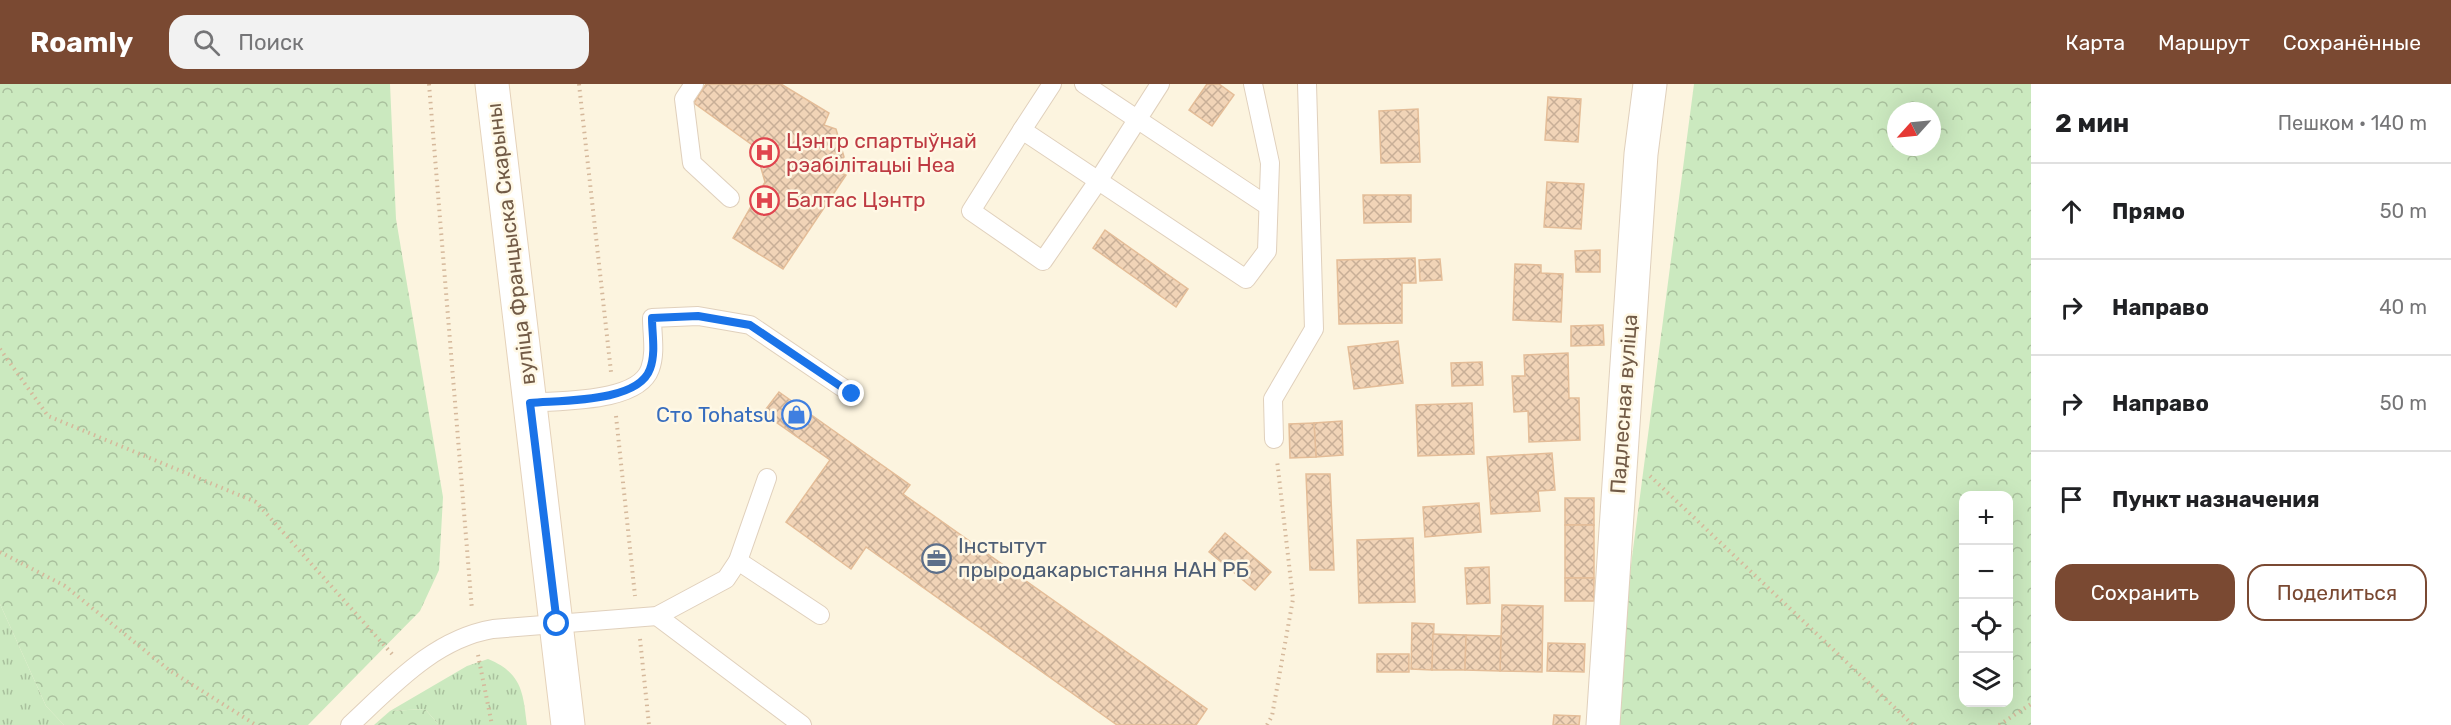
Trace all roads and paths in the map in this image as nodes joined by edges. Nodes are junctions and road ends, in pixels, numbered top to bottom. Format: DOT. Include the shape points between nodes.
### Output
graph roads {
  1 [pos="429,84"];
  2 [pos="492,84"];
  3 [pos="694,84"];
  4 [pos="1052,84"];
  5 [pos="1084,84"];
  6 [pos="1160,84"];
  7 [pos="1253,84"];
  8 [pos="1307,84"];
  9 [pos="1650,84"];
  10 [pos="1137,119"];
  11 [pos="1022,130"];
  12 [pos="1098,181"];
  13 [pos="730,198"];
  14 [pos="1268,206"];
  15 [pos="0,349"];
  16 [pos="852,394"];
  17 [pos="530,403"];
  18 [pos="1274,439"];
  19 [pos="1622,448"];
  20 [pos="767,478"];
  21 [pos="1,554"];
  22 [pos="738,561"];
  23 [pos="820,615"];
  24 [pos="657,616"];
  25 [pos="557,624"];
  26 [pos="474,632"];
  27 [pos="408,672"];
  28 [pos="2031,704"];
  29 [pos="256,725"];
  30 [pos="350,725"];
  31 [pos="492,725"];
  32 [pos="568,725"];
  33 [pos="802,725"];
  34 [pos="1268,725"];
  35 [pos="1603,725"];
  36 [pos="1913,725"];
  37 [pos="1999,725"];
  1 -- 26 [label="path"];
  2 -- 17 [label="main road, вуліца Францыска Скарыны"];
  3 -- 13 [label="lane" via="684,99 692,164"];
  4 -- 11 [label="lane"];
  5 -- 10 [label="lane"];
  6 -- 10 [label="lane"];
  7 -- 14 [label="lane" via="1270,163"];
  8 -- 18 [label="lane" via="1314,329 1273,399"];
  9 -- 19 [label="main road, Падлесная вуліца" via="1641,154"];
  10 -- 12 [label="lane"];
  10 -- 14 [label="lane"];
  11 -- 12 [label="lane"];
  11 -- 12 [label="lane" via="971,211 1043,261"];
  12 -- 14 [label="lane" via="1246,279 1266,251"];
  15 -- 27 [label="path" via="48,416 256,502"];
  16 -- 17 [label="lane" via="750,325 698,316 652,318 650,370 642,383 630,390"];
  17 -- 25 [label="main road, вуліца Францыска Скарыны"];
  18 -- 34 [label="path" via="1293,599"];
  19 -- 35 [label="main road, Падлесная вуліца"];
  19 -- 36 [label="path"];
  20 -- 22 [label="lane"];
  21 -- 29 [label="path" via="65,586 169,670"];
  22 -- 23 [label="lane"];
  22 -- 24 [label="lane" via="726,579"];
  24 -- 25 [label="lane"];
  24 -- 33 [label="lane"];
  25 -- 26 [label="lane"];
  25 -- 32 [label="main road, вуліца Францыска Скарыны"];
  26 -- 27 [label="lane" via="445,645"];
  26 -- 31 [label="path"];
  27 -- 30 [label="lane"];
  28 -- 37 [label="path"];
}
